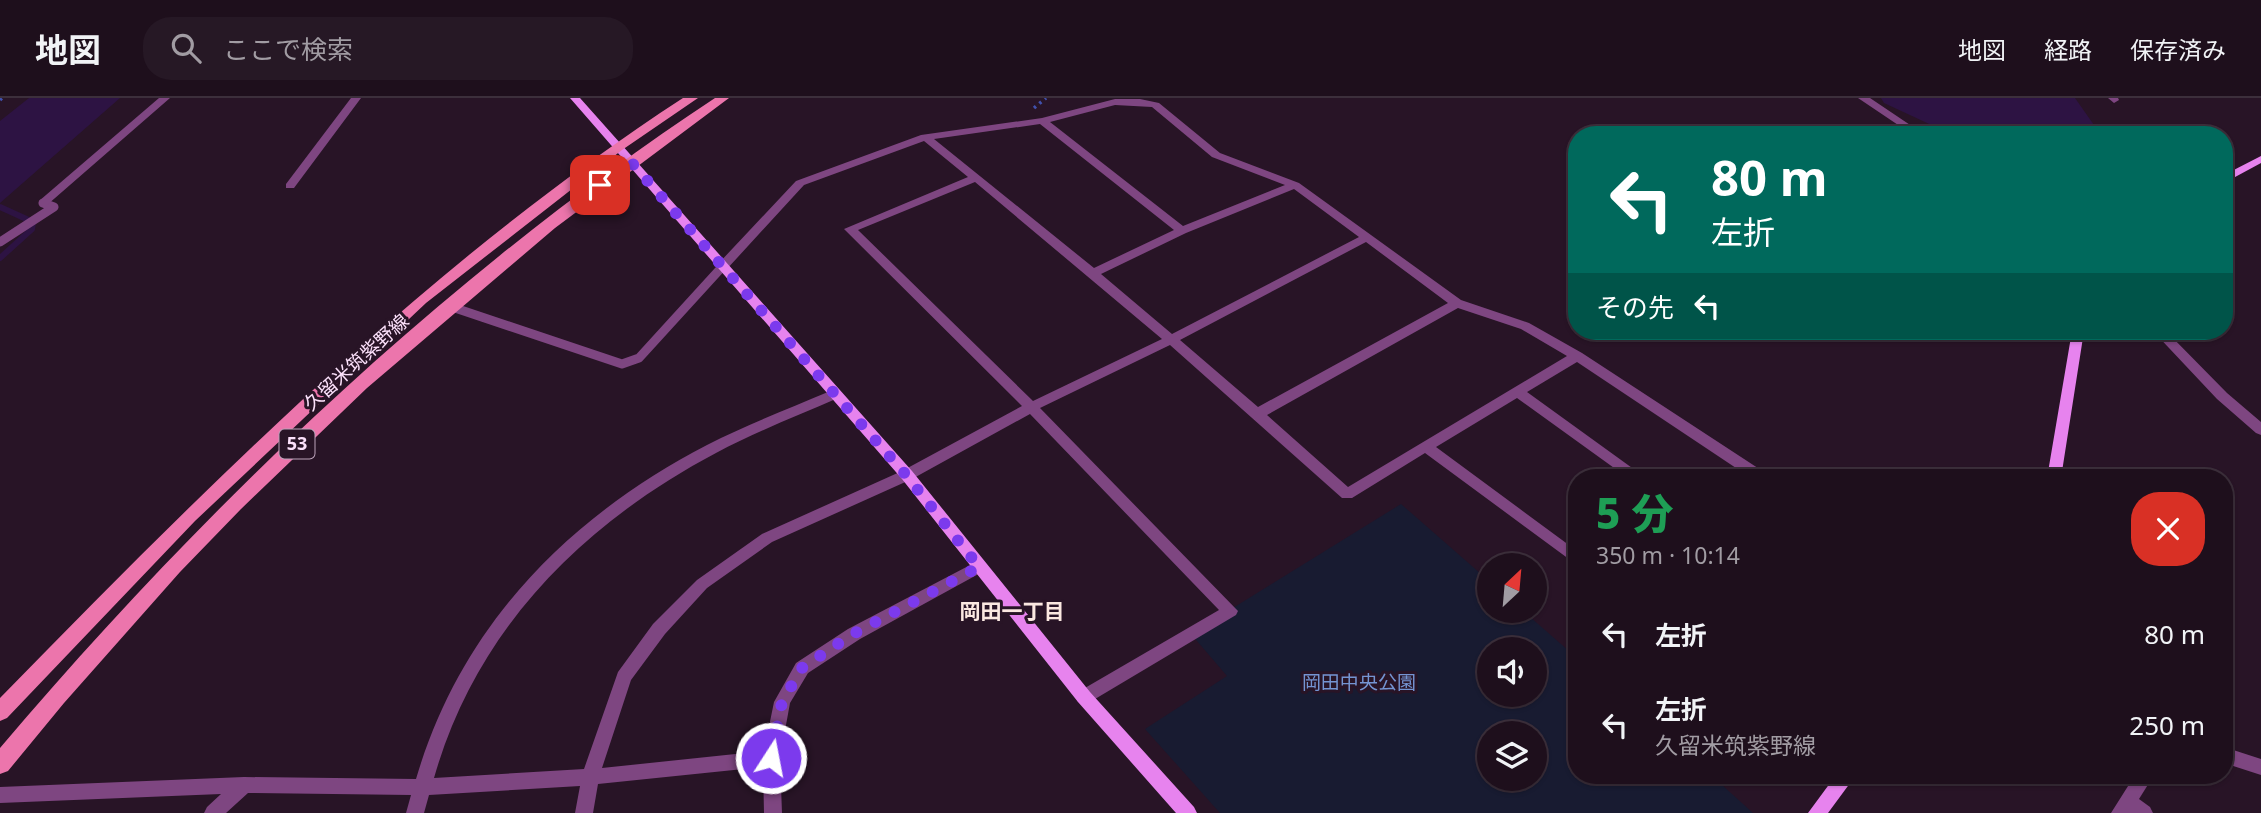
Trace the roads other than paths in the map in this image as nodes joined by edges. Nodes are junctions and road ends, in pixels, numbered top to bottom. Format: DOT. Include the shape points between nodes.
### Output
graph roads {
  1 [pos="165,98"];
  2 [pos="356,98"];
  3 [pos="575,98"];
  4 [pos="692,98"];
  5 [pos="723,98"];
  6 [pos="1863,98"];
  7 [pos="1042,121"];
  8 [pos="1906,126"];
  9 [pos="925,137"];
  10 [pos="617,147"];
  11 [pos="2261,159"];
  12 [pos="630,161"];
  13 [pos="2233,175"];
  14 [pos="976,178"];
  15 [pos="1295,185"];
  16 [pos="289,186"];
  17 [pos="43,203"];
  18 [pos="1182,231"];
  19 [pos="1365,238"];
  20 [pos="0,242"];
  21 [pos="722,267"];
  22 [pos="1094,273"];
  23 [pos="1457,303"];
  24 [pos="449,306"];
  25 [pos="1170,340"];
  26 [pos="2077,340"];
  27 [pos="2168,340"];
  28 [pos="1577,356"];
  29 [pos="1517,392"];
  30 [pos="833,395"];
  31 [pos="1031,407"];
  32 [pos="1259,413"];
  33 [pos="2261,430"];
  34 [pos="1426,446"];
  35 [pos="1626,469"];
  36 [pos="1748,469"];
  37 [pos="2055,469"];
  38 [pos="906,475"];
  39 [pos="1568,552"];
  40 [pos="979,567"];
  41 [pos="1084,697"];
  42 [pos="0,712"];
  43 [pos="771,758"];
  44 [pos="2233,758"];
  45 [pos="0,764"];
  46 [pos="2261,767"];
  47 [pos="590,777"];
  48 [pos="1840,784"];
  49 [pos="2139,784"];
  50 [pos="244,785"];
  51 [pos="422,787"];
  52 [pos="0,795"];
  53 [pos="2123,807"];
  54 [pos="213,813"];
  55 [pos="415,813"];
  56 [pos="584,813"];
  57 [pos="773,813"];
  58 [pos="1188,813"];
  59 [pos="1816,813"];
  60 [pos="2144,813"];
  1 -- 17 [label="street"];
  2 -- 16 [label="street"];
  3 -- 10 [label="street"];
  4 -- 10 [label="main road, 久留米筑紫野線 / 53"];
  5 -- 12 [label="main road, 久留米筑紫野線 / 53"];
  6 -- 8 [label="street"];
  7 -- 9 [label="street"];
  7 -- 15 [label="street" via="1115,102 1147,103 1171,116 1216,155"];
  7 -- 18 [label="street"];
  9 -- 14 [label="street"];
  9 -- 21 [label="street" via="800,183"];
  10 -- 12 [label="street"];
  10 -- 42 [label="main road, 久留米筑紫野線 / 53" via="411,309 189,516"];
  11 -- 13 [label="street"];
  12 -- 21 [label="street"];
  12 -- 24 [label="main road, 久留米筑紫野線 / 53"];
  14 -- 22 [label="street"];
  14 -- 31 [label="street" via="849,229"];
  15 -- 18 [label="street"];
  15 -- 19 [label="street"];
  17 -- 20 [label="lane" via="54,207"];
  18 -- 22 [label="street"];
  19 -- 23 [label="street"];
  19 -- 25 [label="street"];
  21 -- 24 [label="lane" via="639,358 622,364"];
  21 -- 30 [label="street"];
  22 -- 25 [label="street"];
  23 -- 28 [label="street" via="1525,326"];
  23 -- 32 [label="street"];
  24 -- 45 [label="main road, 久留米筑紫野線 / 53" via="209,528 79,667"];
  25 -- 31 [label="street"];
  25 -- 32 [label="street"];
  26 -- 37 [label="street"];
  27 -- 33 [label="street"];
  28 -- 29 [label="street"];
  28 -- 36 [label="street"];
  29 -- 34 [label="street"];
  29 -- 35 [label="street"];
  30 -- 38 [label="street"];
  30 -- 51 [label="street" via="698,456 571,542 521,595 488,642 450,707"];
  31 -- 38 [label="street"];
  31 -- 41 [label="street" via="1230,611"];
  32 -- 34 [label="street" via="1347,494"];
  34 -- 39 [label="street"];
  38 -- 40 [label="street"];
  38 -- 47 [label="street" via="767,538 702,584 659,629 624,677"];
  40 -- 41 [label="street"];
  40 -- 43 [label="street" via="853,634 802,668 782,702"];
  41 -- 58 [label="street"];
  43 -- 47 [label="street"];
  43 -- 57 [label="street"];
  44 -- 46 [label="street"];
  47 -- 51 [label="street"];
  47 -- 56 [label="street"];
  48 -- 59 [label="street"];
  49 -- 53 [label="street"];
  50 -- 51 [label="street"];
  50 -- 52 [label="street"];
  50 -- 54 [label="street"];
  51 -- 55 [label="street"];
  53 -- 60 [label="street"];
}
